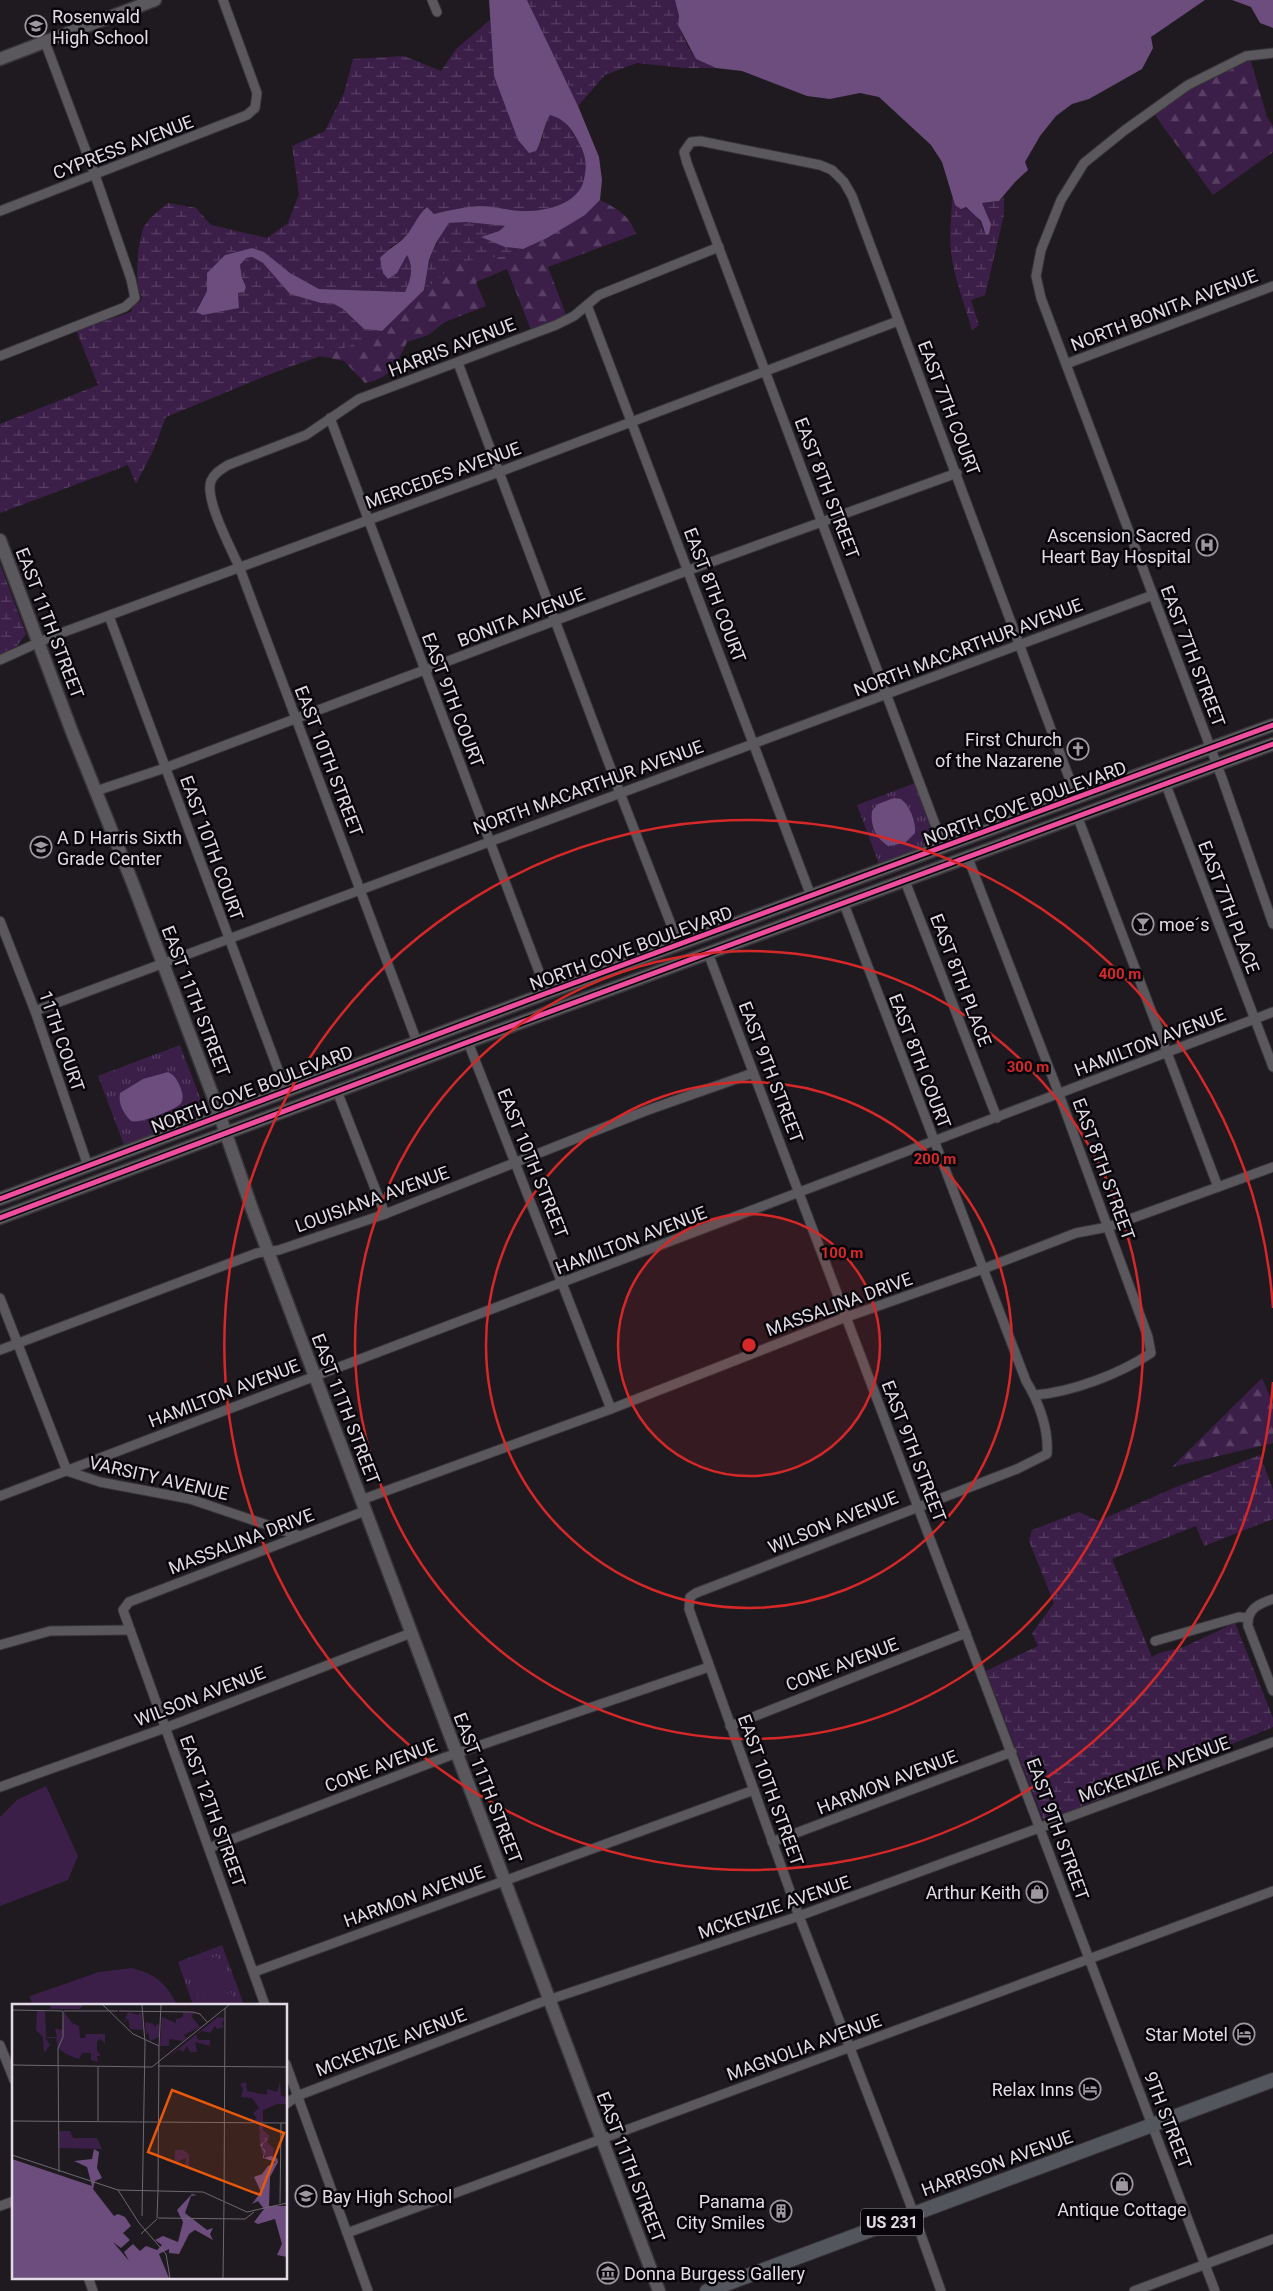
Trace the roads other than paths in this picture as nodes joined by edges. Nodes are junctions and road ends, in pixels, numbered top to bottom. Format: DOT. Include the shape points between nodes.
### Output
graph roads {
  1 [pos="155,0"];
  2 [pos="223,0"];
  3 [pos="432,0"];
  4 [pos="437,12"];
  5 [pos="45,42"];
  6 [pos="1273,53"];
  7 [pos="0,59"];
  8 [pos="691,142"];
  9 [pos="95,175"];
  10 [pos="0,211"];
  11 [pos="719,247"];
  12 [pos="1273,286"];
  13 [pos="587,305"];
  14 [pos="898,321"];
  15 [pos="0,356"];
  16 [pos="458,363"];
  17 [pos="1066,364"];
  18 [pos="765,372"];
  19 [pos="330,418"];
  20 [pos="631,422"];
  21 [pos="499,472"];
  22 [pos="957,473"];
  23 [pos="210,491"];
  24 [pos="368,520"];
  25 [pos="822,521"];
  26 [pos="0,540"];
  27 [pos="240,569"];
  28 [pos="689,570"];
  29 [pos="1153,595"];
  30 [pos="109,616"];
  31 [pos="556,621"];
  32 [pos="38,642"];
  33 [pos="1021,644"];
  34 [pos="0,660"];
  35 [pos="424,671"];
  36 [pos="888,696"];
  37 [pos="295,719"];
  38 [pos="1273,725"];
  39 [pos="754,744"];
  40 [pos="1273,744"];
  41 [pos="1211,748"];
  42 [pos="1217,766"];
  43 [pos="165,768"];
  44 [pos="1126,781"];
  45 [pos="1166,785"];
  46 [pos="96,791"];
  47 [pos="620,793"];
  48 [pos="1078,799"];
  49 [pos="1037,814"];
  50 [pos="1078,818"];
  51 [pos="489,841"];
  52 [pos="944,848"];
  53 [pos="968,858"];
  54 [pos="905,881"];
  55 [pos="360,889"];
  56 [pos="872,894"];
  57 [pos="811,896"];
  58 [pos="844,904"];
  59 [pos="783,907"];
  60 [pos="1273,924"];
  61 [pos="1,926"];
  62 [pos="228,938"];
  63 [pos="679,945"];
  64 [pos="708,953"];
  65 [pos="163,962"];
  66 [pos="605,991"];
  67 [pos="547,993"];
  68 [pos="35,1011"];
  69 [pos="1273,1012"];
  70 [pos="1254,1019"];
  71 [pos="417,1042"];
  72 [pos="468,1042"];
  73 [pos="1167,1054"];
  74 [pos="1273,1067"];
  75 [pos="753,1073"];
  76 [pos="286,1091"];
  77 [pos="337,1091"];
  78 [pos="1058,1094"];
  79 [pos="220,1116"];
  80 [pos="997,1118"];
  81 [pos="225,1134"];
  82 [pos="934,1142"];
  83 [pos="515,1162"];
  84 [pos="88,1166"];
  85 [pos="1273,1167"];
  86 [pos="1218,1187"];
  87 [pos="799,1193"];
  88 [pos="0,1199"];
  89 [pos="385,1214"];
  90 [pos="0,1218"];
  91 [pos="1108,1227"];
  92 [pos="268,1252"];
  93 [pos="983,1269"];
  94 [pos="563,1283"];
  95 [pos="0,1298"];
  96 [pos="847,1317"];
  97 [pos="17,1344"];
  98 [pos="0,1350"];
  99 [pos="314,1376"];
  100 [pos="1036,1396"];
  101 [pos="611,1409"];
  102 [pos="67,1470"];
  103 [pos="0,1496"];
  104 [pos="363,1506"];
  105 [pos="918,1506"];
  106 [pos="300,1536"];
  107 [pos="1273,1599"];
  108 [pos="688,1601"];
  109 [pos="129,1602"];
  110 [pos="1248,1618"];
  111 [pos="130,1630"];
  112 [pos="411,1633"];
  113 [pos="966,1633"];
  114 [pos="1155,1641"];
  115 [pos="0,1646"];
  116 [pos="709,1667"];
  117 [pos="1273,1691"];
  118 [pos="730,1726"];
  119 [pos="165,1728"];
  120 [pos="1273,1742"];
  121 [pos="1012,1752"];
  122 [pos="456,1753"];
  123 [pos="0,1787"];
  124 [pos="754,1790"];
  125 [pos="1041,1829"];
  126 [pos="772,1842"];
  127 [pos="209,1848"];
  128 [pos="505,1881"];
  129 [pos="1273,1891"];
  130 [pos="800,1916"];
  131 [pos="1090,1960"];
  132 [pos="254,1972"];
  133 [pos="549,2000"];
  134 [pos="265,2004"];
  135 [pos="0,2045"];
  136 [pos="851,2048"];
  137 [pos="288,2070"];
  138 [pos="12,2075"];
  139 [pos="1273,2080"];
  140 [pos="297,2096"];
  141 [pos="288,2103"];
  142 [pos="1152,2125"];
  143 [pos="602,2138"];
  144 [pos="12,2202"];
  145 [pos="0,2206"];
  146 [pos="913,2214"];
  147 [pos="347,2233"];
  148 [pos="1273,2239"];
  149 [pos="1206,2265"];
  150 [pos="88,2278"];
  151 [pos="93,2291"];
  152 [pos="368,2291"];
  153 [pos="659,2291"];
  154 [pos="707,2291"];
  155 [pos="941,2291"];
  156 [pos="1134,2291"];
  157 [pos="1216,2291"];
  1 -- 5 [label="main road"];
  2 -- 9 [label="street, CYPRESS AVENUE" via="257,93 255,108 233,122"];
  3 -- 4 [label="street"];
  5 -- 7 [label="main road"];
  5 -- 9 [label="street"];
  6 -- 17 [label="street, EAST 7TH STREET" via="1246,56 1196,80 1088,159 1065,193 1049,226 1037,264 1038,288"];
  8 -- 11 [label="street, EAST 8TH STREET" via="684,152 687,164"];
  8 -- 14 [label="street, EAST 7TH COURT" via="760,151 832,170 852,196"];
  9 -- 10 [label="street, CYPRESS AVENUE"];
  9 -- 15 [label="street" via="135,298 126,307"];
  11 -- 13 [label="street, HARRIS AVENUE" via="628,282 599,295"];
  11 -- 18 [label="street, EAST 8TH STREET"];
  12 -- 17 [label="street, NORTH BONITA AVENUE"];
  13 -- 16 [label="street, HARRIS AVENUE" via="574,316"];
  13 -- 20 [label="street, EAST 8TH COURT"];
  14 -- 18 [label="street, MERCEDES AVENUE"];
  14 -- 22 [label="street, EAST 7TH COURT"];
  16 -- 19 [label="street, HARRIS AVENUE" via="359,399"];
  16 -- 21 [label="street"];
  17 -- 29 [label="street, EAST 7TH STREET"];
  18 -- 20 [label="street, MERCEDES AVENUE"];
  18 -- 25 [label="street, EAST 8TH STREET"];
  19 -- 23 [label="street, HARRIS AVENUE" via="306,435 224,468 212,480"];
  19 -- 24 [label="street, EAST 9TH COURT"];
  20 -- 21 [label="street, MERCEDES AVENUE"];
  20 -- 28 [label="street, EAST 8TH COURT"];
  21 -- 24 [label="street, MERCEDES AVENUE"];
  21 -- 31 [label="street"];
  22 -- 25 [label="street, BONITA AVENUE"];
  22 -- 33 [label="street, EAST 7TH COURT"];
  23 -- 27 [label="street, EAST 10TH STREET"];
  24 -- 27 [label="street, MERCEDES AVENUE"];
  24 -- 35 [label="street, EAST 9TH COURT"];
  25 -- 28 [label="street, BONITA AVENUE"];
  25 -- 36 [label="street, EAST 8TH STREET"];
  26 -- 32 [label="main road, EAST 11TH STREET"];
  27 -- 30 [label="street, MERCEDES AVENUE"];
  27 -- 37 [label="street, EAST 10TH STREET"];
  28 -- 31 [label="street, BONITA AVENUE"];
  28 -- 39 [label="street, EAST 8TH COURT"];
  29 -- 33 [label="street, NORTH MACARTHUR AVENUE"];
  29 -- 41 [label="street, EAST 7TH STREET"];
  30 -- 32 [label="street, MERCEDES AVENUE"];
  30 -- 43 [label="street, EAST 10TH COURT"];
  31 -- 35 [label="street, BONITA AVENUE"];
  31 -- 47 [label="street"];
  32 -- 34 [label="street, MERCEDES AVENUE"];
  32 -- 46 [label="main road, EAST 11TH STREET"];
  33 -- 36 [label="street, NORTH MACARTHUR AVENUE"];
  33 -- 48 [label="street, EAST 7TH COURT"];
  35 -- 37 [label="street, BONITA AVENUE"];
  35 -- 51 [label="street, EAST 9TH COURT"];
  36 -- 39 [label="street, NORTH MACARTHUR AVENUE"];
  36 -- 52 [label="street, EAST 8TH STREET"];
  37 -- 43 [label="street, BONITA AVENUE"];
  37 -- 55 [label="street, EAST 10TH STREET"];
  38 -- 41 [label="main road, NORTH COVE BOULEVARD"];
  39 -- 47 [label="street, NORTH MACARTHUR AVENUE"];
  39 -- 57 [label="street, EAST 8TH COURT"];
  40 -- 42 [label="main road, NORTH COVE BOULEVARD"];
  41 -- 42 [label="street, EAST 7TH STREET"];
  41 -- 44 [label="main road, NORTH COVE BOULEVARD"];
  42 -- 45 [label="main road, NORTH COVE BOULEVARD"];
  42 -- 60 [label="street, EAST 7TH STREET"];
  43 -- 46 [label="street, BONITA AVENUE"];
  43 -- 62 [label="street, EAST 10TH COURT"];
  44 -- 48 [label="main road, NORTH COVE BOULEVARD"];
  44 -- 50 [label="main road" via="1112,793 1081,810"];
  45 -- 50 [label="main road, NORTH COVE BOULEVARD"];
  45 -- 70 [label="street, EAST 7TH PLACE"];
  46 -- 65 [label="main road, EAST 11TH STREET"];
  47 -- 51 [label="street, NORTH MACARTHUR AVENUE"];
  47 -- 63 [label="street"];
  48 -- 49 [label="main road, NORTH COVE BOULEVARD"];
  49 -- 52 [label="main road, NORTH COVE BOULEVARD"];
  49 -- 53 [label="main road" via="1020,827 984,841"];
  50 -- 53 [label="main road, NORTH COVE BOULEVARD"];
  50 -- 73 [label="street"];
  51 -- 55 [label="street, NORTH MACARTHUR AVENUE"];
  51 -- 67 [label="street, EAST 9TH COURT"];
  52 -- 56 [label="main road" via="941,855 927,865 896,877"];
  52 -- 57 [label="main road, NORTH COVE BOULEVARD"];
  53 -- 54 [label="main road, NORTH COVE BOULEVARD"];
  53 -- 78 [label="street, EAST 8TH STREET"];
  54 -- 56 [label="main road, NORTH COVE BOULEVARD"];
  54 -- 80 [label="street, EAST 8TH PLACE"];
  55 -- 62 [label="street, NORTH MACARTHUR AVENUE"];
  55 -- 71 [label="street, EAST 10TH STREET"];
  56 -- 58 [label="main road, NORTH COVE BOULEVARD"];
  57 -- 59 [label="main road, NORTH COVE BOULEVARD"];
  58 -- 64 [label="main road, NORTH COVE BOULEVARD"];
  58 -- 82 [label="street, EAST 8TH COURT"];
  59 -- 63 [label="main road, NORTH COVE BOULEVARD"];
  59 -- 64 [label="main road" via="764,921 727,935"];
  61 -- 68 [label="street, 11TH COURT"];
  62 -- 65 [label="street, NORTH MACARTHUR AVENUE"];
  62 -- 76 [label="street, EAST 10TH COURT"];
  63 -- 66 [label="main road" via="673,956 634,973"];
  63 -- 67 [label="main road, NORTH COVE BOULEVARD"];
  64 -- 66 [label="main road, NORTH COVE BOULEVARD"];
  64 -- 75 [label="street, EAST 9TH STREET"];
  65 -- 68 [label="street, NORTH MACARTHUR AVENUE"];
  65 -- 79 [label="main road, EAST 11TH STREET"];
  66 -- 72 [label="main road, NORTH COVE BOULEVARD"];
  67 -- 71 [label="main road, NORTH COVE BOULEVARD"];
  67 -- 72 [label="main road" via="536,1005 485,1024 468,1038"];
  68 -- 84 [label="street, 11TH COURT"];
  69 -- 70 [label="street, HAMILTON AVENUE"];
  70 -- 73 [label="street, HAMILTON AVENUE"];
  70 -- 74 [label="street, EAST 7TH PLACE"];
  71 -- 76 [label="main road, NORTH COVE BOULEVARD"];
  72 -- 77 [label="main road, NORTH COVE BOULEVARD"];
  72 -- 83 [label="street, EAST 10TH STREET"];
  73 -- 78 [label="street, HAMILTON AVENUE"];
  73 -- 86 [label="street"];
  75 -- 83 [label="street, LOUISIANA AVENUE"];
  75 -- 87 [label="street, EAST 9TH STREET"];
  76 -- 79 [label="main road, NORTH COVE BOULEVARD"];
  77 -- 81 [label="main road, NORTH COVE BOULEVARD"];
  77 -- 89 [label="street"];
  78 -- 80 [label="street, HAMILTON AVENUE"];
  78 -- 91 [label="street, EAST 8TH STREET"];
  79 -- 81 [label="main road, EAST 11TH STREET"];
  79 -- 84 [label="main road, NORTH COVE BOULEVARD"];
  80 -- 82 [label="street, HAMILTON AVENUE"];
  81 -- 90 [label="main road, NORTH COVE BOULEVARD"];
  81 -- 92 [label="main road, EAST 11TH STREET"];
  82 -- 87 [label="street, HAMILTON AVENUE"];
  82 -- 93 [label="street, EAST 8TH COURT"];
  83 -- 89 [label="street, LOUISIANA AVENUE"];
  83 -- 94 [label="street, EAST 10TH STREET"];
  84 -- 88 [label="main road, NORTH COVE BOULEVARD"];
  85 -- 86 [label="street, MASSALINA DRIVE"];
  86 -- 91 [label="street, MASSALINA DRIVE"];
  87 -- 94 [label="street, HAMILTON AVENUE"];
  87 -- 96 [label="street, EAST 9TH STREET"];
  89 -- 92 [label="street, LOUISIANA AVENUE"];
  91 -- 93 [label="street, MASSALINA DRIVE" via="1076,1233"];
  91 -- 100 [label="street, EAST 8TH STREET" via="1151,1353 1096,1380 1056,1394"];
  92 -- 97 [label="street, LOUISIANA AVENUE" via="257,1253"];
  92 -- 99 [label="main road, EAST 11TH STREET"];
  93 -- 96 [label="street, MASSALINA DRIVE"];
  93 -- 100 [label="street, EAST 8TH COURT" via="1026,1381"];
  94 -- 99 [label="street, HAMILTON AVENUE"];
  94 -- 101 [label="street, EAST 10TH STREET"];
  95 -- 97 [label="street"];
  96 -- 101 [label="street, MASSALINA DRIVE"];
  96 -- 105 [label="street, EAST 9TH STREET"];
  97 -- 98 [label="street, LOUISIANA AVENUE"];
  97 -- 102 [label="street"];
  99 -- 102 [label="street, HAMILTON AVENUE"];
  99 -- 104 [label="main road, EAST 11TH STREET"];
  100 -- 105 [label="street, WILSON AVENUE" via="1048,1441 1047,1454 1017,1469"];
  101 -- 104 [label="street, MASSALINA DRIVE"];
  102 -- 103 [label="street, HAMILTON AVENUE"];
  102 -- 106 [label="street, VARSITY AVENUE" via="100,1482 190,1499"];
  104 -- 106 [label="street, MASSALINA DRIVE"];
  104 -- 112 [label="main road, EAST 11TH STREET"];
  105 -- 108 [label="street, WILSON AVENUE" via="696,1594"];
  105 -- 113 [label="street, EAST 9TH STREET"];
  106 -- 109 [label="street, MASSALINA DRIVE"];
  107 -- 110 [label="street" via="1252,1609"];
  108 -- 116 [label="street, EAST 10TH STREET"];
  109 -- 111 [label="street, EAST 12TH STREET" via="123,1610"];
  110 -- 114 [label="street" via="1239,1617"];
  110 -- 117 [label="street" via="1248,1626"];
  111 -- 115 [label="street" via="50,1631"];
  111 -- 119 [label="street, EAST 12TH STREET"];
  112 -- 119 [label="street, WILSON AVENUE"];
  112 -- 122 [label="main road, EAST 11TH STREET"];
  113 -- 118 [label="street, CONE AVENUE"];
  113 -- 121 [label="street, EAST 9TH STREET"];
  116 -- 118 [label="street, EAST 10TH STREET"];
  116 -- 122 [label="street, CONE AVENUE"];
  118 -- 124 [label="street, EAST 10TH STREET"];
  119 -- 123 [label="street, WILSON AVENUE"];
  119 -- 127 [label="street, EAST 12TH STREET"];
  120 -- 125 [label="street, MCKENZIE AVENUE"];
  121 -- 125 [label="street, EAST 9TH STREET"];
  121 -- 126 [label="street, HARMON AVENUE"];
  122 -- 127 [label="street, CONE AVENUE"];
  122 -- 128 [label="main road, EAST 11TH STREET"];
  124 -- 126 [label="street, EAST 10TH STREET"];
  124 -- 128 [label="street, HARMON AVENUE"];
  125 -- 130 [label="street, MCKENZIE AVENUE"];
  125 -- 131 [label="street, EAST 9TH STREET"];
  126 -- 130 [label="street, EAST 10TH STREET"];
  127 -- 132 [label="street, EAST 12TH STREET"];
  128 -- 132 [label="street, HARMON AVENUE"];
  128 -- 133 [label="main road, EAST 11TH STREET"];
  129 -- 131 [label="street, MAGNOLIA AVENUE"];
  130 -- 133 [label="street, MCKENZIE AVENUE"];
  130 -- 136 [label="street, EAST 10TH STREET"];
  131 -- 136 [label="street, MAGNOLIA AVENUE"];
  131 -- 142 [label="street, 9TH STREET"];
  132 -- 134 [label="street, EAST 12TH STREET"];
  133 -- 140 [label="street, MCKENZIE AVENUE"];
  133 -- 143 [label="main road, EAST 11TH STREET"];
  135 -- 138 [label="street"];
  136 -- 143 [label="street, MAGNOLIA AVENUE"];
  136 -- 146 [label="street, EAST 10TH STREET"];
  137 -- 140 [label="street"];
  139 -- 142 [label="main road, HARRISON AVENUE / US 231"];
  140 -- 141 [label="street, MCKENZIE AVENUE"];
  140 -- 147 [label="street"];
  142 -- 146 [label="main road, HARRISON AVENUE / US 231"];
  142 -- 149 [label="street, 9TH STREET"];
  143 -- 147 [label="street, MAGNOLIA AVENUE"];
  143 -- 153 [label="main road, EAST 11TH STREET"];
  144 -- 145 [label="street"];
  146 -- 154 [label="main road, HARRISON AVENUE / US 231"];
  146 -- 155 [label="street, EAST 10TH STREET"];
  147 -- 152 [label="street"];
  148 -- 149 [label="street"];
  149 -- 156 [label="street"];
  149 -- 157 [label="street, 9TH STREET"];
  150 -- 151 [label="street"];
}
